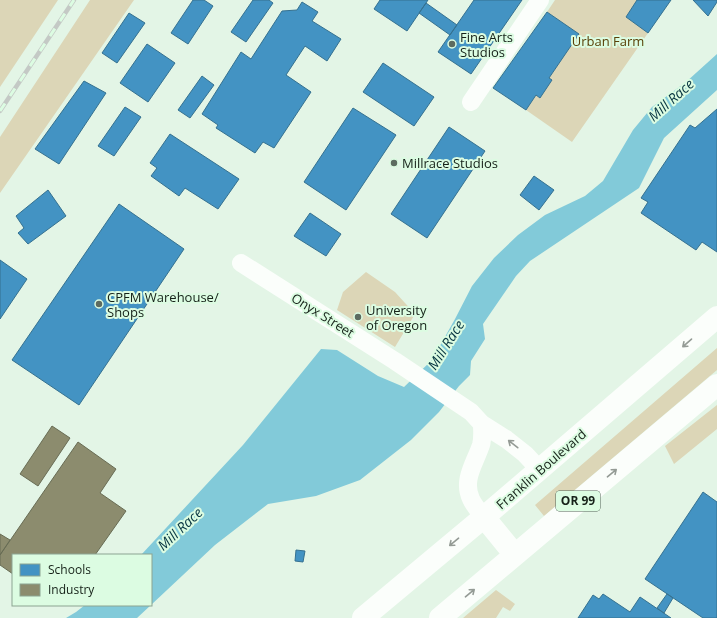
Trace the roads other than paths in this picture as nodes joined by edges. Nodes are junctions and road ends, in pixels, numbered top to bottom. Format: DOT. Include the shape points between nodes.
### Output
graph roads {
  1 [pos="540,0"];
  2 [pos="471,102"];
  3 [pos="241,263"];
  4 [pos="717,317"];
  5 [pos="717,385"];
  6 [pos="476,418"];
  7 [pos="540,470"];
  8 [pos="484,517"];
  9 [pos="515,555"];
  10 [pos="363,618"];
  11 [pos="440,618"];
  1 -- 2 [label="street"];
  3 -- 6 [label="street, Onyx Street" via="411,372"];
  4 -- 7 [label="main road, Franklin Boulevard, one-way"];
  9 -- 5 [label="main road, OR 99, one-way"];
  7 -- 6 [label="street, Onyx Street, one-way" via="525,454"];
  6 -- 8 [label="street" via="482,435 481,446 474,459 468,484 472,500"];
  7 -- 8 [label="main road, Franklin Boulevard"];
  8 -- 9 [label="main road"];
  8 -- 10 [label="main road, Franklin Boulevard, one-way"];
  11 -- 9 [label="main road, OR 99, one-way"];
}
